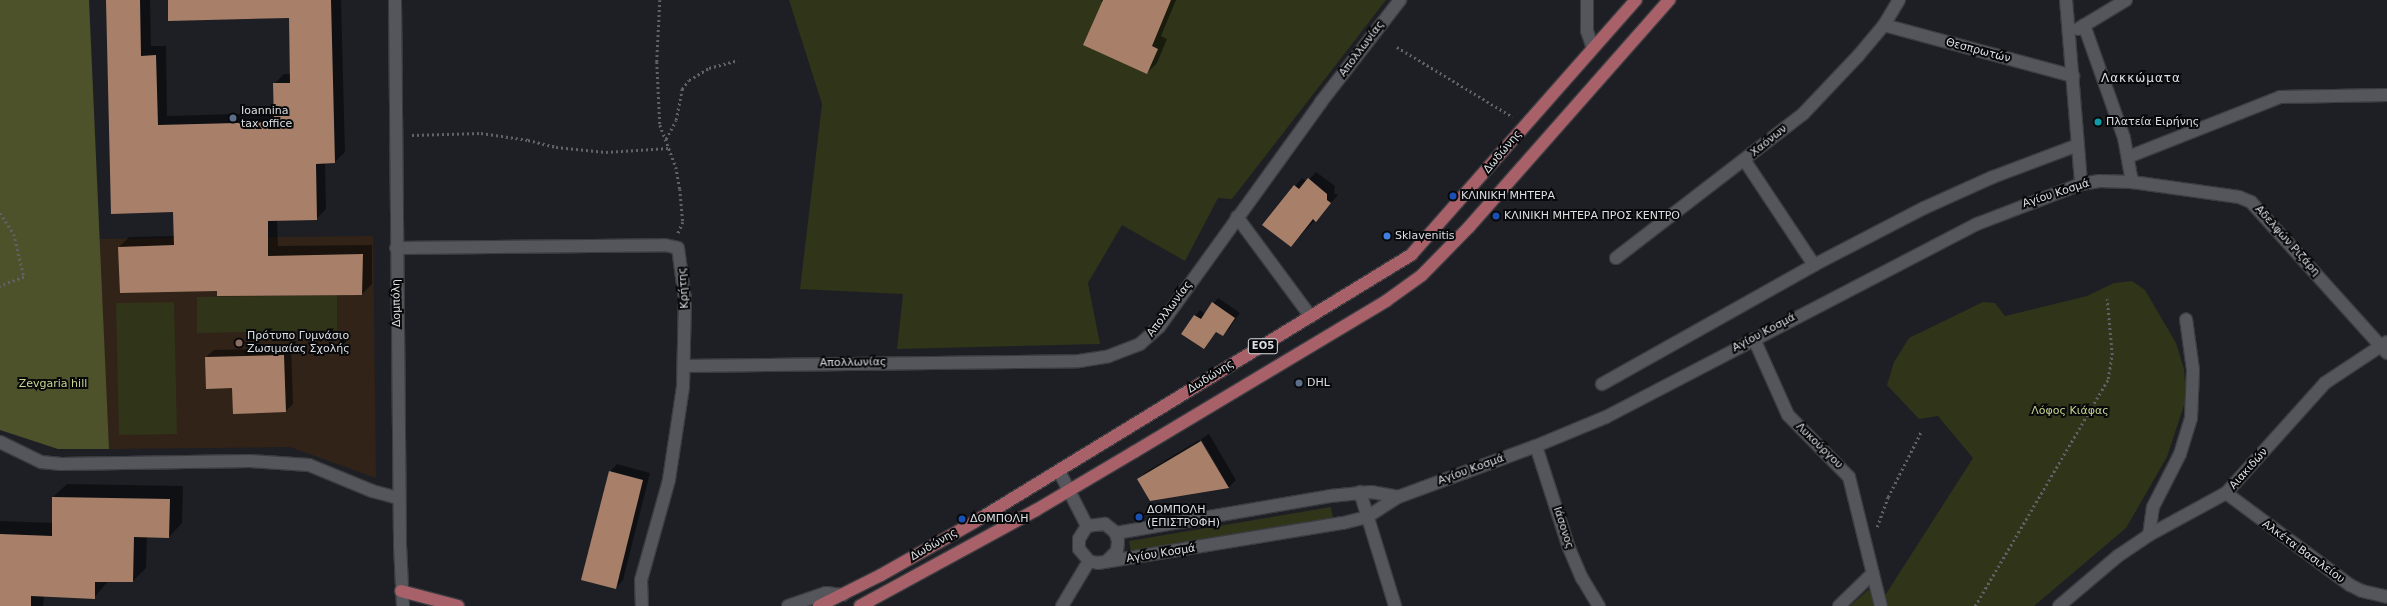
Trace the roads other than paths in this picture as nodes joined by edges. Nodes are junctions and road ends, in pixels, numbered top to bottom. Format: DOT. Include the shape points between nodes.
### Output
graph roads {
  1 [pos="395,0"];
  2 [pos="1400,0"];
  3 [pos="1587,0"];
  4 [pos="1636,0"];
  5 [pos="1669,0"];
  6 [pos="1899,0"];
  7 [pos="2066,0"];
  8 [pos="2126,0"];
  9 [pos="1884,25"];
  10 [pos="2084,25"];
  11 [pos="2069,35"];
  12 [pos="1593,48"];
  13 [pos="2073,76"];
  14 [pos="2387,94"];
  15 [pos="2078,145"];
  16 [pos="2128,157"];
  17 [pos="1745,161"];
  18 [pos="2132,182"];
  19 [pos="2081,184"];
  20 [pos="1237,217"];
  21 [pos="396,248"];
  22 [pos="1616,258"];
  23 [pos="1814,265"];
  24 [pos="1311,317"];
  25 [pos="2186,320"];
  26 [pos="1754,339"];
  27 [pos="2385,347"];
  28 [pos="684,366"];
  29 [pos="1602,384"];
  30 [pos="0,442"];
  31 [pos="1536,446"];
  32 [pos="1059,471"];
  33 [pos="1069,490"];
  34 [pos="1360,492"];
  35 [pos="2226,493"];
  36 [pos="1398,497"];
  37 [pos="399,498"];
  38 [pos="1367,517"];
  39 [pos="1087,526"];
  40 [pos="1116,533"];
  41 [pos="2149,535"];
  42 [pos="1088,561"];
  43 [pos="1107,561"];
  44 [pos="1873,573"];
  45 [pos="401,591"];
  46 [pos="843,595"];
  47 [pos="2387,597"];
  48 [pos="403,606"];
  49 [pos="458,606"];
  50 [pos="642,606"];
  51 [pos="788,606"];
  52 [pos="819,606"];
  53 [pos="860,606"];
  54 [pos="1062,606"];
  55 [pos="1395,606"];
  56 [pos="1599,606"];
  57 [pos="1839,606"];
  58 [pos="1881,606"];
  59 [pos="2058,606"];
  1 -- 21 [label="street, Δομπόλη"];
  2 -- 20 [label="street, Απολλωνίας"];
  3 -- 12 [label="street" via="1587,26"];
  4 -- 12 [label="main road, Δωδώνης / ΕΟ5"];
  5 -- 33 [label="main road, Δωδώνης / ΕΟ5" via="1469,227 1422,275 1364,314"];
  6 -- 9 [label="street, Χαόνων"];
  7 -- 11 [label="street"];
  8 -- 10 [label="street"];
  9 -- 13 [label="street, Θεσπρωτών"];
  9 -- 17 [label="street, Χαόνων" via="1803,114"];
  10 -- 11 [label="street"];
  10 -- 16 [label="street" via="2124,138"];
  11 -- 13 [label="street"];
  12 -- 24 [label="main road, Δωδώνης / ΕΟ5" via="1420,248 1378,278"];
  13 -- 15 [label="street"];
  14 -- 16 [label="street" via="2280,97"];
  15 -- 19 [label="street"];
  15 -- 23 [label="street" via="1924,208"];
  16 -- 18 [label="street"];
  17 -- 22 [label="street, Χαόνων"];
  17 -- 23 [label="street"];
  18 -- 19 [label="street, Αγίου Κοσμά" via="2100,181"];
  18 -- 27 [label="street, Αδελφών Ριζάρη" via="2240,197 2251,202"];
  19 -- 26 [label="street, Αγίου Κοσμά" via="1977,224"];
  20 -- 24 [label="street"];
  20 -- 28 [label="street, Απολλωνίας" via="1150,337 1135,347 1109,356 1079,361"];
  21 -- 28 [label="street, Κρήτης" via="672,245 678,248 685,283"];
  21 -- 37 [label="street, Δομπόλη"];
  23 -- 29 [label="street"];
  24 -- 32 [label="main road, Δωδώνης / ΕΟ5"];
  25 -- 41 [label="street" via="2193,370 2191,418 2180,454 2153,507"];
  26 -- 31 [label="street, Αγίου Κοσμά" via="1606,417"];
  26 -- 44 [label="street, Λυκούργου" via="1788,415 1849,476"];
  27 -- 35 [label="street, Αιακιδών" via="2325,383"];
  28 -- 50 [label="street, Κρήτης" via="669,480 641,580"];
  30 -- 37 [label="street" via="41,462 61,464 250,461 309,465 372,491"];
  31 -- 36 [label="street, Αγίου Κοσμά"];
  31 -- 56 [label="street, Ιάσονος" via="1571,554"];
  32 -- 33 [label="street"];
  32 -- 46 [label="main road, Δωδώνης / ΕΟ5" via="942,541"];
  33 -- 39 [label="street"];
  33 -- 53 [label="main road, Δωδώνης / ΕΟ5"];
  34 -- 36 [label="street, Αγίου Κοσμά"];
  34 -- 38 [label="street"];
  34 -- 40 [label="street, Αγίου Κοσμά"];
  35 -- 41 [label="street, Αιακιδών"];
  35 -- 47 [label="street, Αλκέτα Βασιλείου" via="2350,585 2362,591"];
  36 -- 38 [label="street, Αγίου Κοσμά"];
  37 -- 45 [label="street, Δομπόλη"];
  38 -- 43 [label="street, Αγίου Κοσμά" via="1204,547"];
  38 -- 55 [label="street"];
  39 -- 40 [label="street" via="1104,524"];
  39 -- 42 [label="street" via="1080,534 1078,544 1081,554"];
  40 -- 43 [label="street" via="1117,551"];
  41 -- 59 [label="street, Αιακιδών" via="2118,556"];
  42 -- 43 [label="street"];
  42 -- 54 [label="street"];
  44 -- 57 [label="street"];
  44 -- 58 [label="street, Λυκούργου"];
  45 -- 48 [label="street, Δομπόλη"];
  45 -- 49 [label="main road"];
  46 -- 51 [label="street" via="826,593"];
  46 -- 52 [label="main road, Δωδώνης / ΕΟ5"];
}
